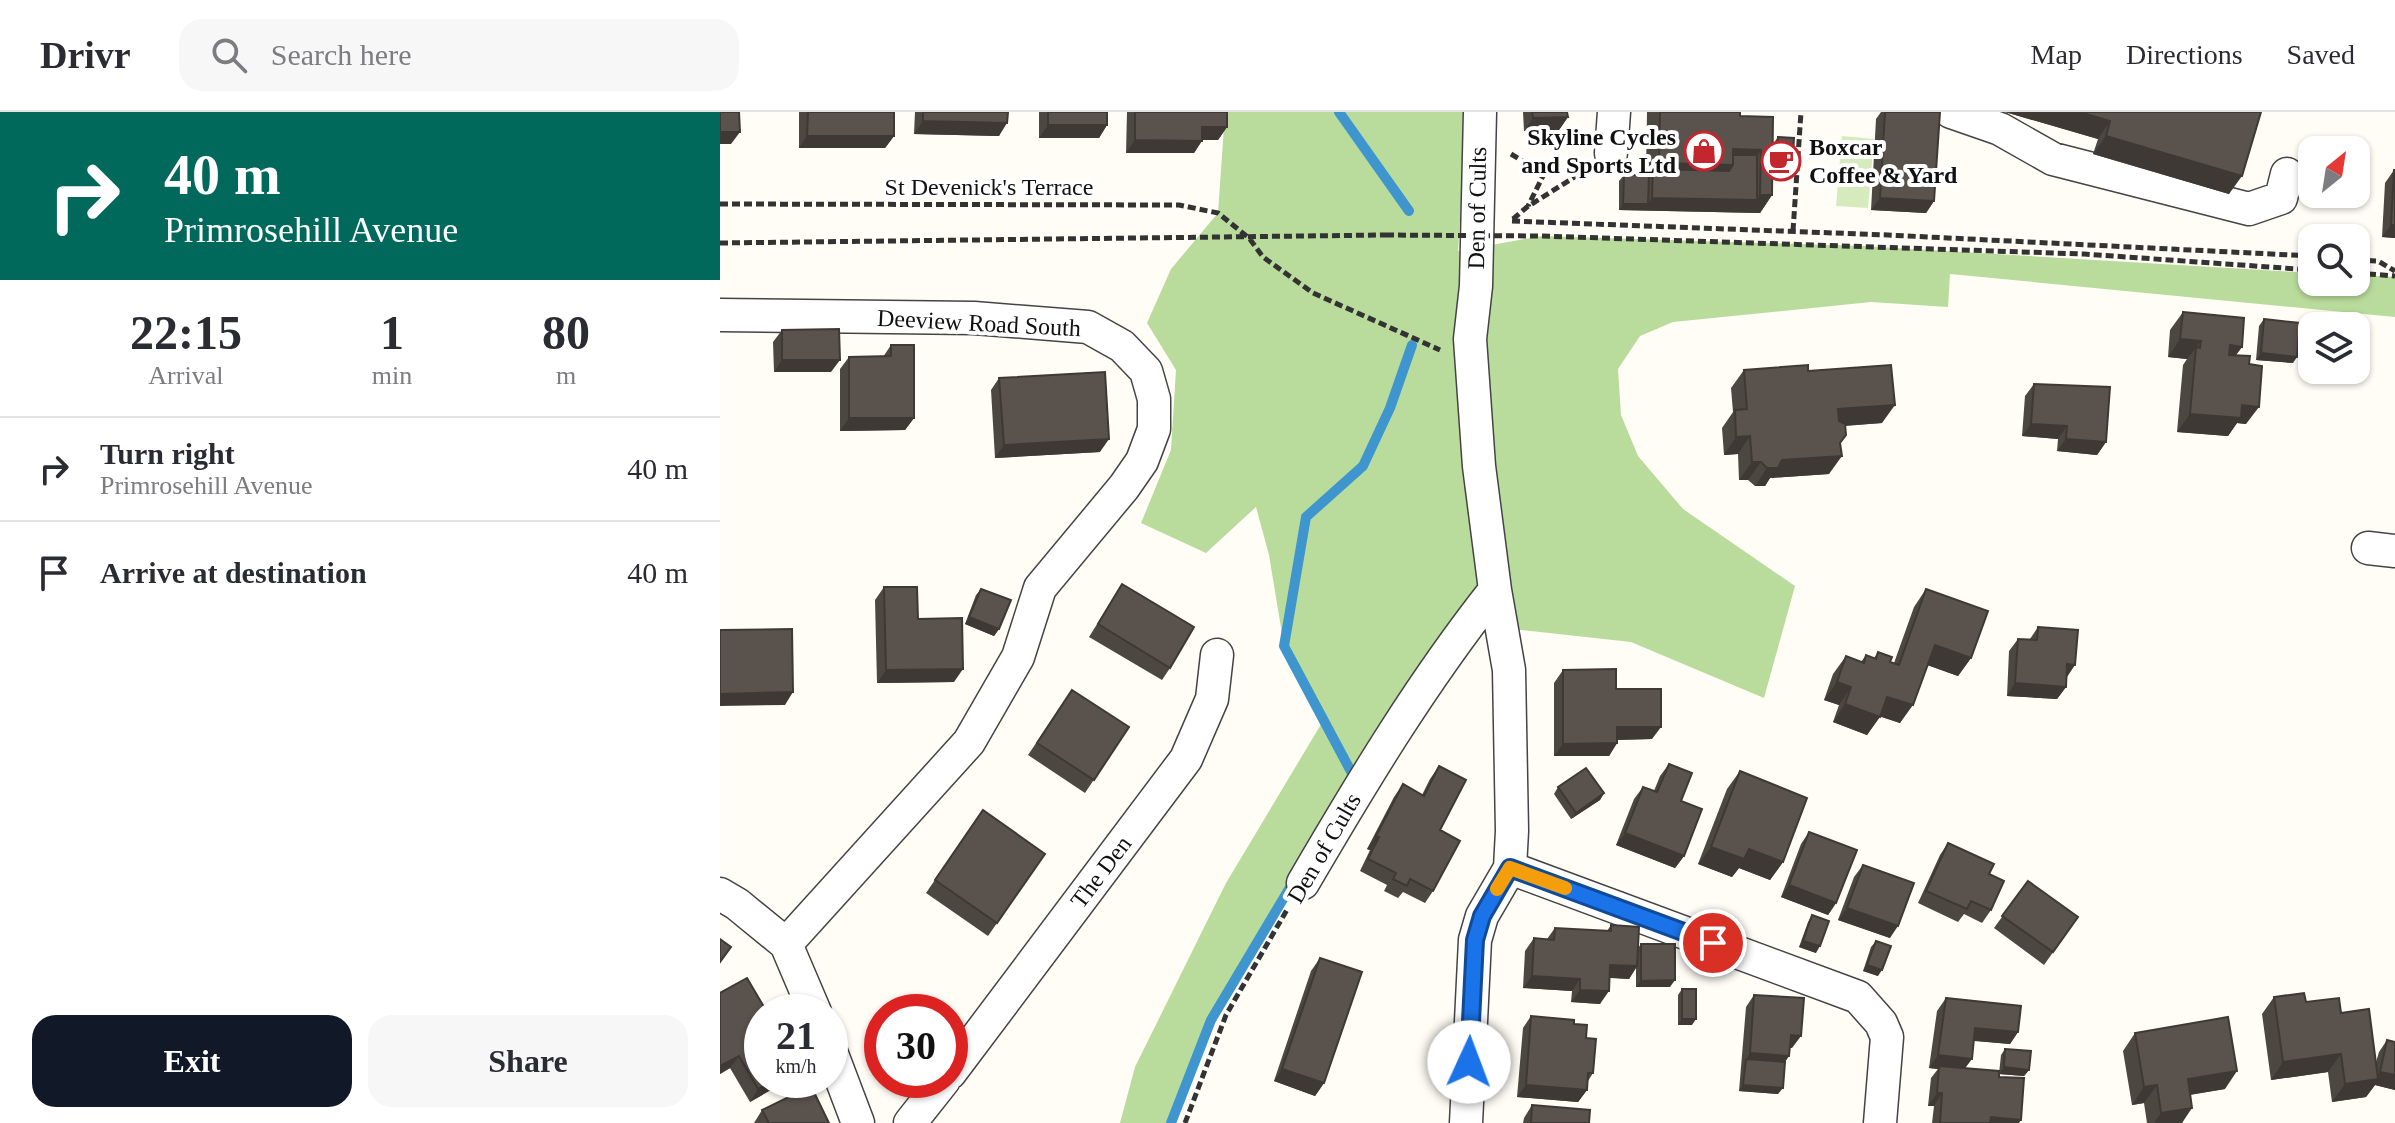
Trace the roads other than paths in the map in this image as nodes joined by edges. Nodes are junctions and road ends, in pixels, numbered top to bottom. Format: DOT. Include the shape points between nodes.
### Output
graph roads {
  1 [pos="1614,112"];
  2 [pos="1951,112"];
  3 [pos="1479,123"];
  4 [pos="1611,153"];
  5 [pos="2287,174"];
  6 [pos="720,315"];
  7 [pos="1495,590"];
  8 [pos="1217,655"];
  9 [pos="1510,868"];
  10 [pos="1303,883"];
  11 [pos="720,894"];
  12 [pos="786,944"];
  13 [pos="807,994"];
  14 [pos="968,1049"];
  15 [pos="848,1097"];
  16 [pos="930,1098"];
  17 [pos="858,1123"];
  18 [pos="910,1123"];
  19 [pos="1466,1123"];
  20 [pos="1880,1123"];
  1 -- 4 [label="street"];
  2 -- 5 [label="street" via="2000,129 2053,159 2249,209 2281,198"];
  3 -- 7 [label="street, Den of Cults" via="1470,339"];
  6 -- 12 [label="street, Deeview Road South" via="974,318 1088,327 1122,346 1146,371 1154,399 1154,429 1142,461 1040,588 1018,657 969,742"];
  7 -- 9 [label="street, Den of Cults" via="1509,670"];
  7 -- 10 [label="street, Den of Cults" via="1450,646"];
  8 -- 14 [label="street, The Den" via="1212,699 1186,759"];
  9 -- 19 [label="street" via="1482,916 1475,940"];
  9 -- 20 [label="street" via="1858,997 1887,1037"];
  11 -- 12 [label="street"];
  12 -- 13 [label="street"];
  15 -- 17 [label="street"];
  16 -- 18 [label="street"];
}
